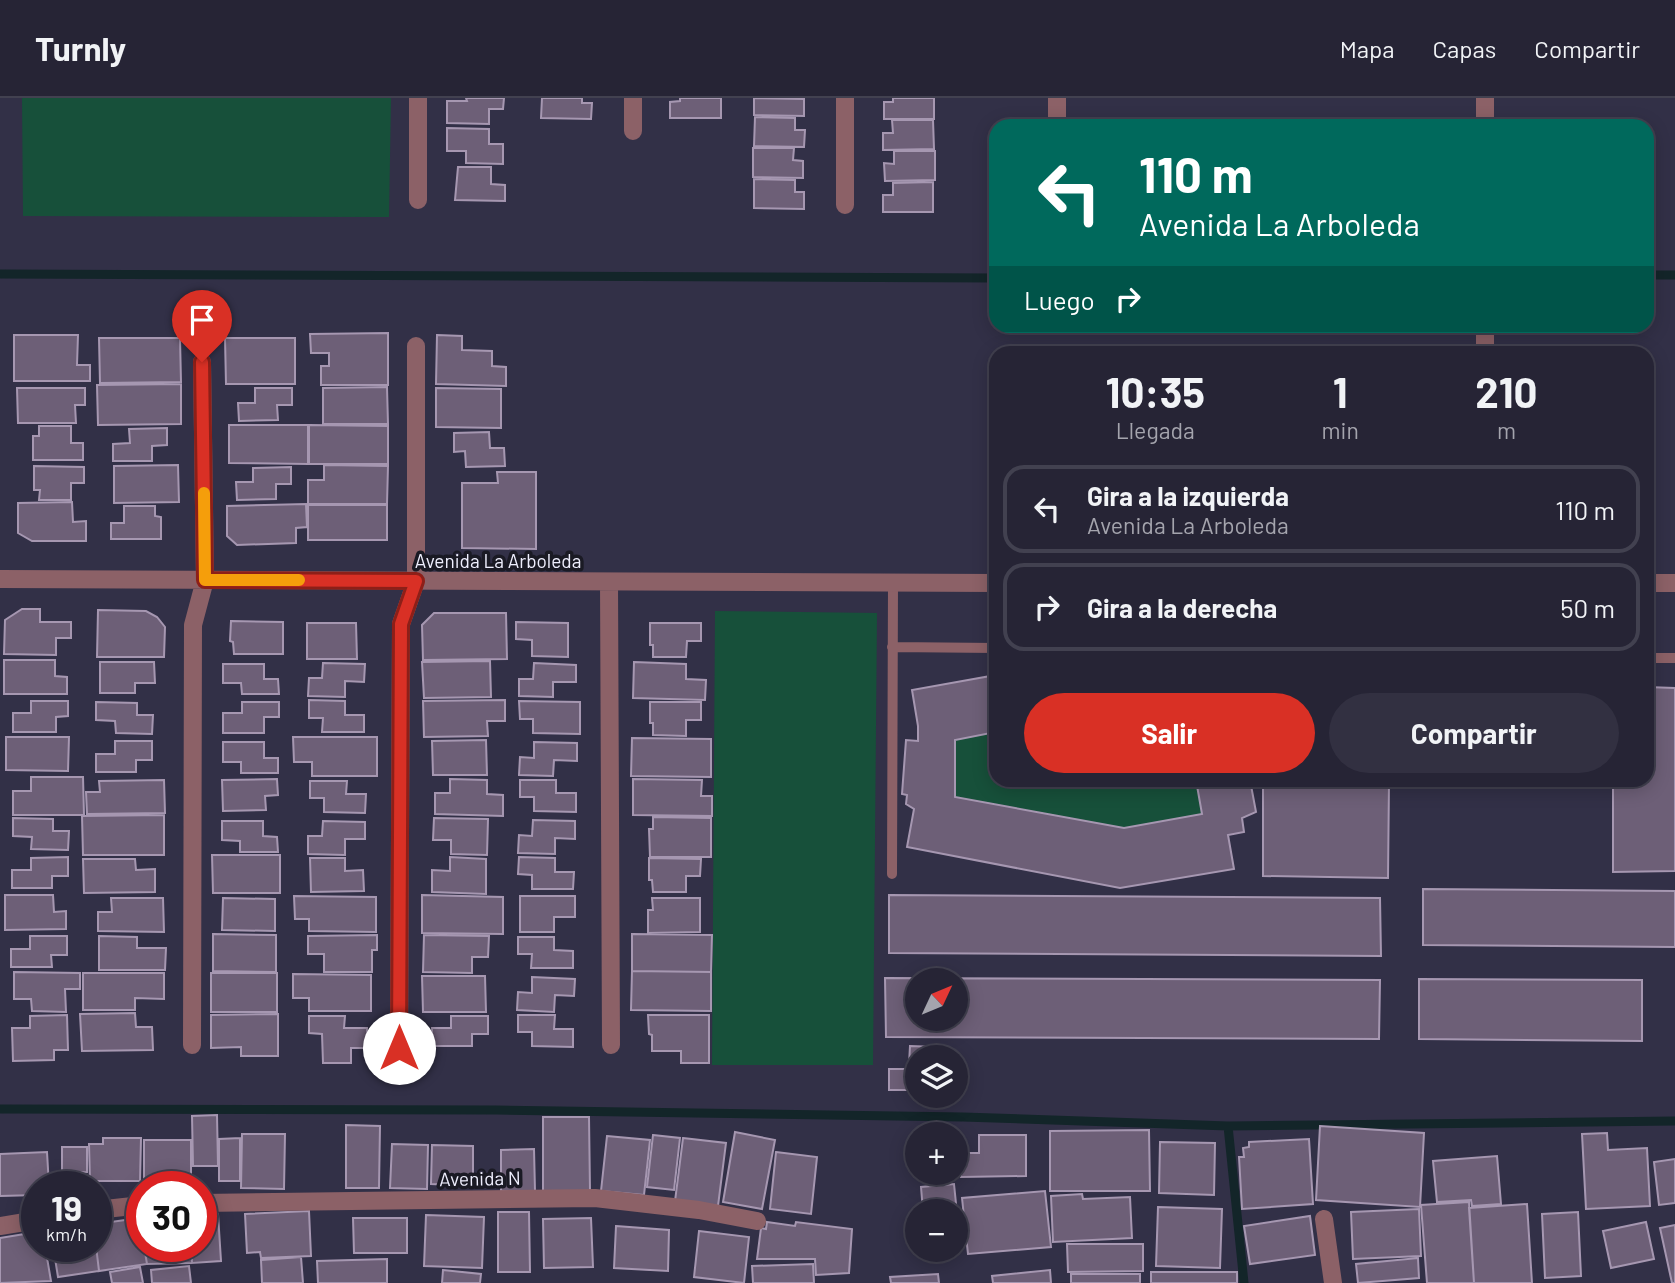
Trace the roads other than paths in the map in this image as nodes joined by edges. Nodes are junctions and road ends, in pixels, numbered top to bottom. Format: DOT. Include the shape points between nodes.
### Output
graph roads {
  1 [pos="418,98"];
  2 [pos="633,98"];
  3 [pos="845,98"];
  4 [pos="1057,98"];
  5 [pos="1485,98"];
  6 [pos="1057,119"];
  7 [pos="1485,119"];
  8 [pos="633,131"];
  9 [pos="418,200"];
  10 [pos="845,205"];
  11 [pos="416,346"];
  12 [pos="202,362"];
  13 [pos="0,579"];
  14 [pos="205,580"];
  15 [pos="416,581"];
  16 [pos="609,582"];
  17 [pos="989,583"];
  18 [pos="1654,583"];
  19 [pos="1675,583"];
  20 [pos="893,584"];
  21 [pos="892,647"];
  22 [pos="989,649"];
  23 [pos="1654,658"];
  24 [pos="1675,658"];
  25 [pos="892,874"];
  26 [pos="192,1045"];
  27 [pos="611,1045"];
  28 [pos="399,1048"];
  29 [pos="217,1203"];
  30 [pos="1324,1219"];
  31 [pos="757,1221"];
  32 [pos="21,1223"];
  33 [pos="0,1226"];
  34 [pos="1333,1283"];
  1 -- 9 [label="street"];
  2 -- 8 [label="street"];
  3 -- 10 [label="street"];
  4 -- 6 [label="street"];
  5 -- 7 [label="street"];
  11 -- 15 [label="street"];
  12 -- 14 [label="street"];
  13 -- 14 [label="street, Avenida La Arboleda"];
  14 -- 15 [label="street, Avenida La Arboleda"];
  14 -- 26 [label="street" via="193,625"];
  15 -- 16 [label="street, Avenida La Arboleda"];
  15 -- 28 [label="street" via="401,624"];
  16 -- 20 [label="street, Avenida La Arboleda"];
  16 -- 27 [label="street"];
  17 -- 20 [label="street, Avenida La Arboleda"];
  18 -- 19 [label="street"];
  20 -- 21 [label="lane"];
  21 -- 22 [label="lane"];
  21 -- 25 [label="lane"];
  23 -- 24 [label="lane"];
  29 -- 31 [label="street, Avenida N" via="595,1198"];
  30 -- 34 [label="street"];
  32 -- 33 [label="street"];
}
